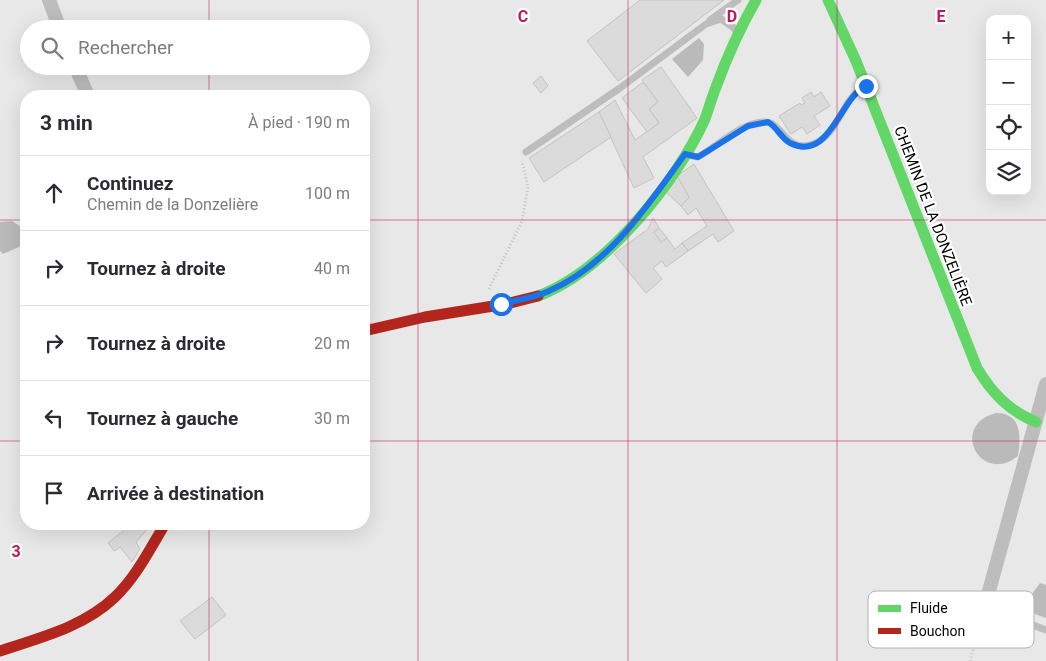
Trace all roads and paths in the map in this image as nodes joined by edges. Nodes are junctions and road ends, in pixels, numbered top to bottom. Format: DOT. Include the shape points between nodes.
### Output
graph roads {
  1 [pos="49,0"];
  2 [pos="738,0"];
  3 [pos="756,0"];
  4 [pos="828,0"];
  5 [pos="57,20"];
  6 [pos="706,24"];
  7 [pos="737,34"];
  8 [pos="80,75"];
  9 [pos="866,86"];
  10 [pos="86,90"];
  11 [pos="526,152"];
  12 [pos="685,154"];
  13 [pos="487,306"];
  14 [pos="370,330"];
  15 [pos="1046,384"];
  16 [pos="1041,413"];
  17 [pos="161,530"];
  18 [pos="989,591"];
  19 [pos="1034,625"];
  20 [pos="1046,630"];
  21 [pos="974,648"];
  22 [pos="0,651"];
  23 [pos="970,661"];
  1 -- 5 [label="street"];
  2 -- 6 [label="lane"];
  3 -- 7 [label="street"];
  4 -- 9 [label="street, CHEMIN DE LA DONZELIÈRE"];
  6 -- 7 [label="lane" via="721,19"];
  6 -- 11 [label="lane"];
  7 -- 12 [label="street" via="701,126"];
  8 -- 10 [label="street"];
  9 -- 12 [label="lane" via="855,93 838,120 815,144 800,146 789,142 768,122 743,129 698,157"];
  9 -- 16 [label="street, CHEMIN DE LA DONZELIÈRE" via="977,368 989,390 1003,405 1022,417"];
  11 -- 13 [label="path" via="522,161 528,187 524,214 489,290"];
  12 -- 13 [label="street" via="634,224 575,278 548,292"];
  13 -- 14 [label="street"];
  15 -- 16 [label="street"];
  16 -- 18 [label="street"];
  17 -- 22 [label="street" via="129,580 108,604 73,624"];
  19 -- 20 [label="lane"];
  21 -- 23 [label="path"];
}
